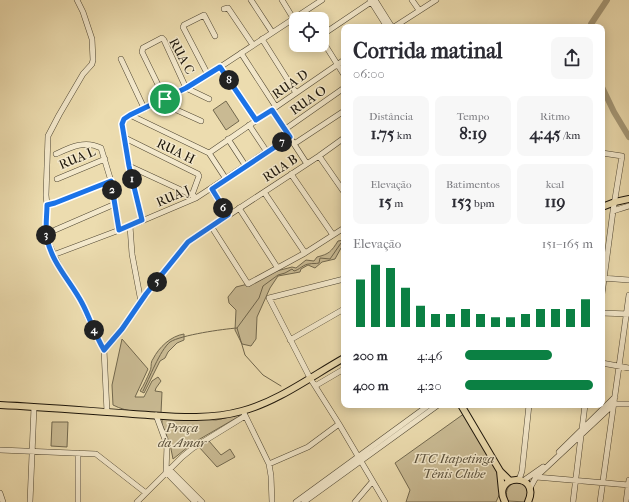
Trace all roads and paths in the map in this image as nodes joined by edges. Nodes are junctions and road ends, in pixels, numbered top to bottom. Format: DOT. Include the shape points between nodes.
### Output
graph roads {
  1 [pos="78,0"];
  2 [pos="251,0"];
  3 [pos="282,0"];
  4 [pos="322,0"];
  5 [pos="412,0"];
  6 [pos="436,0"];
  7 [pos="372,1"];
  8 [pos="315,2"];
  9 [pos="224,9"];
  10 [pos="419,10"];
  11 [pos="290,12"];
  12 [pos="304,12"];
  13 [pos="289,21"];
  14 [pos="385,24"];
  15 [pos="391,24"];
  16 [pos="398,24"];
  17 [pos="329,30"];
  18 [pos="272,32"];
  19 [pos="215,36"];
  20 [pos="262,39"];
  21 [pos="253,45"];
  22 [pos="329,51"];
  23 [pos="241,53"];
  24 [pos="121,59"];
  25 [pos="341,62"];
  26 [pos="337,64"];
  27 [pos="220,67"];
  28 [pos="341,71"];
  29 [pos="208,75"];
  30 [pos="186,88"];
  31 [pos="341,90"];
  32 [pos="296,93"];
  33 [pos="165,99"];
  34 [pos="209,99"];
  35 [pos="159,102"];
  36 [pos="144,108"];
  37 [pos="274,109"];
  38 [pos="341,113"];
  39 [pos="130,115"];
  40 [pos="256,120"];
  41 [pos="201,121"];
  42 [pos="249,125"];
  43 [pos="284,130"];
  44 [pos="290,137"];
  45 [pos="125,138"];
  46 [pos="228,139"];
  47 [pos="341,140"];
  48 [pos="294,144"];
  49 [pos="267,152"];
  50 [pos="209,153"];
  51 [pos="605,153"];
  52 [pos="56,154"];
  53 [pos="320,156"];
  54 [pos="105,158"];
  55 [pos="307,164"];
  56 [pos="245,165"];
  57 [pos="129,166"];
  58 [pos="291,174"];
  59 [pos="57,179"];
  60 [pos="226,179"];
  61 [pos="111,181"];
  62 [pos="341,188"];
  63 [pos="212,189"];
  64 [pos="264,192"];
  65 [pos="194,196"];
  66 [pos="629,199"];
  67 [pos="614,202"];
  68 [pos="115,204"];
  69 [pos="47,205"];
  70 [pos="605,206"];
  71 [pos="629,206"];
  72 [pos="239,208"];
  73 [pos="613,211"];
  74 [pos="228,215"];
  75 [pos="142,220"];
  76 [pos="130,226"];
  77 [pos="211,226"];
  78 [pos="55,230"];
  79 [pos="119,230"];
  80 [pos="341,230"];
  81 [pos="333,234"];
  82 [pos="305,253"];
  83 [pos="53,255"];
  84 [pos="605,265"];
  85 [pos="277,267"];
  86 [pos="605,278"];
  87 [pos="341,280"];
  88 [pos="629,280"];
  89 [pos="629,295"];
  90 [pos="141,302"];
  91 [pos="341,311"];
  92 [pos="605,313"];
  93 [pos="628,314"];
  94 [pos="290,340"];
  95 [pos="104,350"];
  96 [pos="341,360"];
  97 [pos="605,364"];
  98 [pos="620,366"];
  99 [pos="629,368"];
  100 [pos="341,371"];
  101 [pos="310,378"];
  102 [pos="315,386"];
  103 [pos="616,396"];
  104 [pos="614,404"];
  105 [pos="629,404"];
  106 [pos="0,405"];
  107 [pos="34,407"];
  108 [pos="605,407"];
  109 [pos="425,408"];
  110 [pos="434,408"];
  111 [pos="463,408"];
  112 [pos="529,408"];
  113 [pos="585,408"];
  114 [pos="604,408"];
  115 [pos="107,412"];
  116 [pos="244,413"];
  117 [pos="156,415"];
  118 [pos="339,424"];
  119 [pos="582,429"];
  120 [pos="581,436"];
  121 [pos="0,450"];
  122 [pos="32,451"];
  123 [pos="78,453"];
  124 [pos="359,459"];
  125 [pos="269,464"];
  126 [pos="167,470"];
  127 [pos="500,470"];
  128 [pos="522,471"];
  129 [pos="530,476"];
  130 [pos="536,477"];
  131 [pos="521,480"];
  132 [pos="510,481"];
  133 [pos="576,481"];
  134 [pos="372,482"];
  135 [pos="602,484"];
  136 [pos="629,484"];
  137 [pos="530,488"];
  138 [pos="0,493"];
  139 [pos="146,493"];
  140 [pos="502,499"];
  141 [pos="2,502"];
  142 [pos="30,502"];
  143 [pos="78,502"];
  144 [pos="137,502"];
  145 [pos="195,502"];
  146 [pos="202,502"];
  147 [pos="272,502"];
  148 [pos="296,502"];
  149 [pos="304,502"];
  150 [pos="355,502"];
  151 [pos="385,502"];
  152 [pos="528,502"];
  153 [pos="573,502"];
  154 [pos="600,502"];
  155 [pos="626,502"];
  1 -- 69 [label="street" via="92,39 93,60 48,136"];
  2 -- 18 [label="street"];
  3 -- 11 [label="street"];
  4 -- 8 [label="street"];
  5 -- 10 [label="street"];
  6 -- 10 [label="street"];
  7 -- 14 [label="street"];
  7 -- 15 [label="street"];
  7 -- 17 [label="street"];
  8 -- 12 [label="street"];
  9 -- 21 [label="street" via="228,7"];
  10 -- 16 [label="street"];
  13 -- 18 [label="street"];
  18 -- 20 [label="street"];
  19 -- 29 [label="street" via="204,15 184,25"];
  20 -- 21 [label="street"];
  20 -- 32 [label="street"];
  21 -- 23 [label="street"];
  22 -- 26 [label="street"];
  23 -- 27 [label="street"];
  23 -- 37 [label="street"];
  24 -- 36 [label="street"];
  25 -- 26 [label="street, RUA D"];
  26 -- 28 [label="street"];
  26 -- 32 [label="street, RUA D"];
  27 -- 29 [label="street"];
  27 -- 40 [label="street"];
  29 -- 30 [label="street"];
  30 -- 33 [label="street"];
  30 -- 33 [label="street, RUA C" via="162,38 143,48 142,52"];
  30 -- 34 [label="street"];
  31 -- 43 [label="street, RUA O"];
  32 -- 37 [label="street, RUA D"];
  33 -- 35 [label="street"];
  35 -- 36 [label="street"];
  35 -- 41 [label="street"];
  36 -- 39 [label="street"];
  37 -- 40 [label="street, RUA D"];
  37 -- 43 [label="street"];
  38 -- 48 [label="street"];
  39 -- 45 [label="street" via="122,124"];
  39 -- 50 [label="street"];
  40 -- 42 [label="street, RUA D"];
  42 -- 46 [label="street, RUA D"];
  42 -- 49 [label="street"];
  43 -- 44 [label="street"];
  44 -- 48 [label="street"];
  44 -- 49 [label="street"];
  45 -- 57 [label="street"];
  45 -- 65 [label="street, RUA H" via="198,174"];
  46 -- 50 [label="street, RUA D"];
  46 -- 56 [label="street"];
  47 -- 53 [label="street, RUA B"];
  48 -- 55 [label="street"];
  49 -- 56 [label="street"];
  50 -- 60 [label="street"];
  51 -- 67 [label="street" via="622,156"];
  52 -- 54 [label="street" via="84,144 101,148"];
  53 -- 55 [label="street, RUA B"];
  53 -- 62 [label="street"];
  54 -- 59 [label="street, RUA L"];
  54 -- 61 [label="street"];
  55 -- 58 [label="street, RUA B"];
  56 -- 60 [label="street"];
  57 -- 65 [label="street"];
  57 -- 75 [label="street"];
  58 -- 64 [label="street, RUA B"];
  58 -- 81 [label="street"];
  60 -- 63 [label="street"];
  61 -- 68 [label="street"];
  61 -- 69 [label="street"];
  63 -- 65 [label="street, RUA J"];
  63 -- 74 [label="street"];
  64 -- 72 [label="street, RUA B"];
  64 -- 82 [label="street"];
  65 -- 75 [label="street, RUA J"];
  66 -- 67 [label="main road"];
  67 -- 70 [label="main road"];
  67 -- 73 [label="street"];
  68 -- 78 [label="street"];
  68 -- 79 [label="street"];
  69 -- 83 [label="street" via="46,235"];
  71 -- 73 [label="street"];
  72 -- 74 [label="street, RUA B"];
  72 -- 85 [label="street"];
  73 -- 84 [label="street"];
  74 -- 77 [label="street, RUA B"];
  75 -- 76 [label="street, RUA J"];
  76 -- 79 [label="street, RUA J"];
  76 -- 90 [label="street" via="132,254"];
  77 -- 85 [label="street" via="248,284"];
  77 -- 90 [label="street, RUA B" via="188,242"];
  79 -- 83 [label="street, RUA J"];
  80 -- 81 [label="street"];
  81 -- 82 [label="street"];
  82 -- 85 [label="street"];
  83 -- 95 [label="street" via="81,301"];
  86 -- 88 [label="street"];
  87 -- 94 [label="street" via="269,298"];
  89 -- 93 [label="street"];
  90 -- 95 [label="street, RUA B"];
  91 -- 94 [label="street"];
  92 -- 93 [label="street"];
  93 -- 98 [label="street"];
  94 -- 101 [label="street"];
  95 -- 115 [label="street"];
  96 -- 101 [label="main road"];
  97 -- 98 [label="street"];
  98 -- 99 [label="street"];
  98 -- 103 [label="street"];
  100 -- 102 [label="street"];
  101 -- 102 [label="street"];
  101 -- 116 [label="main road"];
  102 -- 118 [label="street"];
  103 -- 104 [label="street"];
  103 -- 108 [label="street"];
  104 -- 105 [label="street"];
  104 -- 120 [label="street"];
  104 -- 135 [label="street"];
  106 -- 107 [label="main road"];
  107 -- 115 [label="main road"];
  107 -- 122 [label="street"];
  109 -- 124 [label="street"];
  110 -- 124 [label="street"];
  111 -- 127 [label="main road"];
  112 -- 128 [label="street"];
  113 -- 119 [label="street"];
  114 -- 119 [label="street"];
  115 -- 117 [label="main road"];
  116 -- 117 [label="main road" via="210,417"];
  116 -- 125 [label="street"];
  116 -- 126 [label="street" via="193,448"];
  117 -- 126 [label="street" via="167,445"];
  118 -- 124 [label="street"];
  118 -- 125 [label="street" via="308,447"];
  119 -- 129 [label="street" via="553,458"];
  120 -- 130 [label="street"];
  120 -- 133 [label="street"];
  121 -- 122 [label="street"];
  122 -- 123 [label="street"];
  122 -- 142 [label="street"];
  123 -- 139 [label="street" via="98,455"];
  123 -- 143 [label="street"];
  124 -- 134 [label="street"];
  124 -- 148 [label="street"];
  124 -- 149 [label="street"];
  125 -- 147 [label="street"];
  126 -- 139 [label="street"];
  126 -- 145 [label="street"];
  126 -- 146 [label="street"];
  127 -- 132 [label="main road"];
  127 -- 140 [label="main road"];
  128 -- 129 [label="street"];
  128 -- 131 [label="street"];
  129 -- 131 [label="street"];
  130 -- 133 [label="street"];
  130 -- 137 [label="street"];
  131 -- 132 [label="main road"];
  131 -- 137 [label="main road"];
  132 -- 140 [label="main road" via="505,485"];
  133 -- 135 [label="street"];
  133 -- 153 [label="street"];
  134 -- 150 [label="street"];
  134 -- 151 [label="street"];
  135 -- 136 [label="street"];
  135 -- 154 [label="street"];
  136 -- 155 [label="street"];
  137 -- 152 [label="main road"];
  138 -- 141 [label="street"];
  139 -- 144 [label="street"];
}
